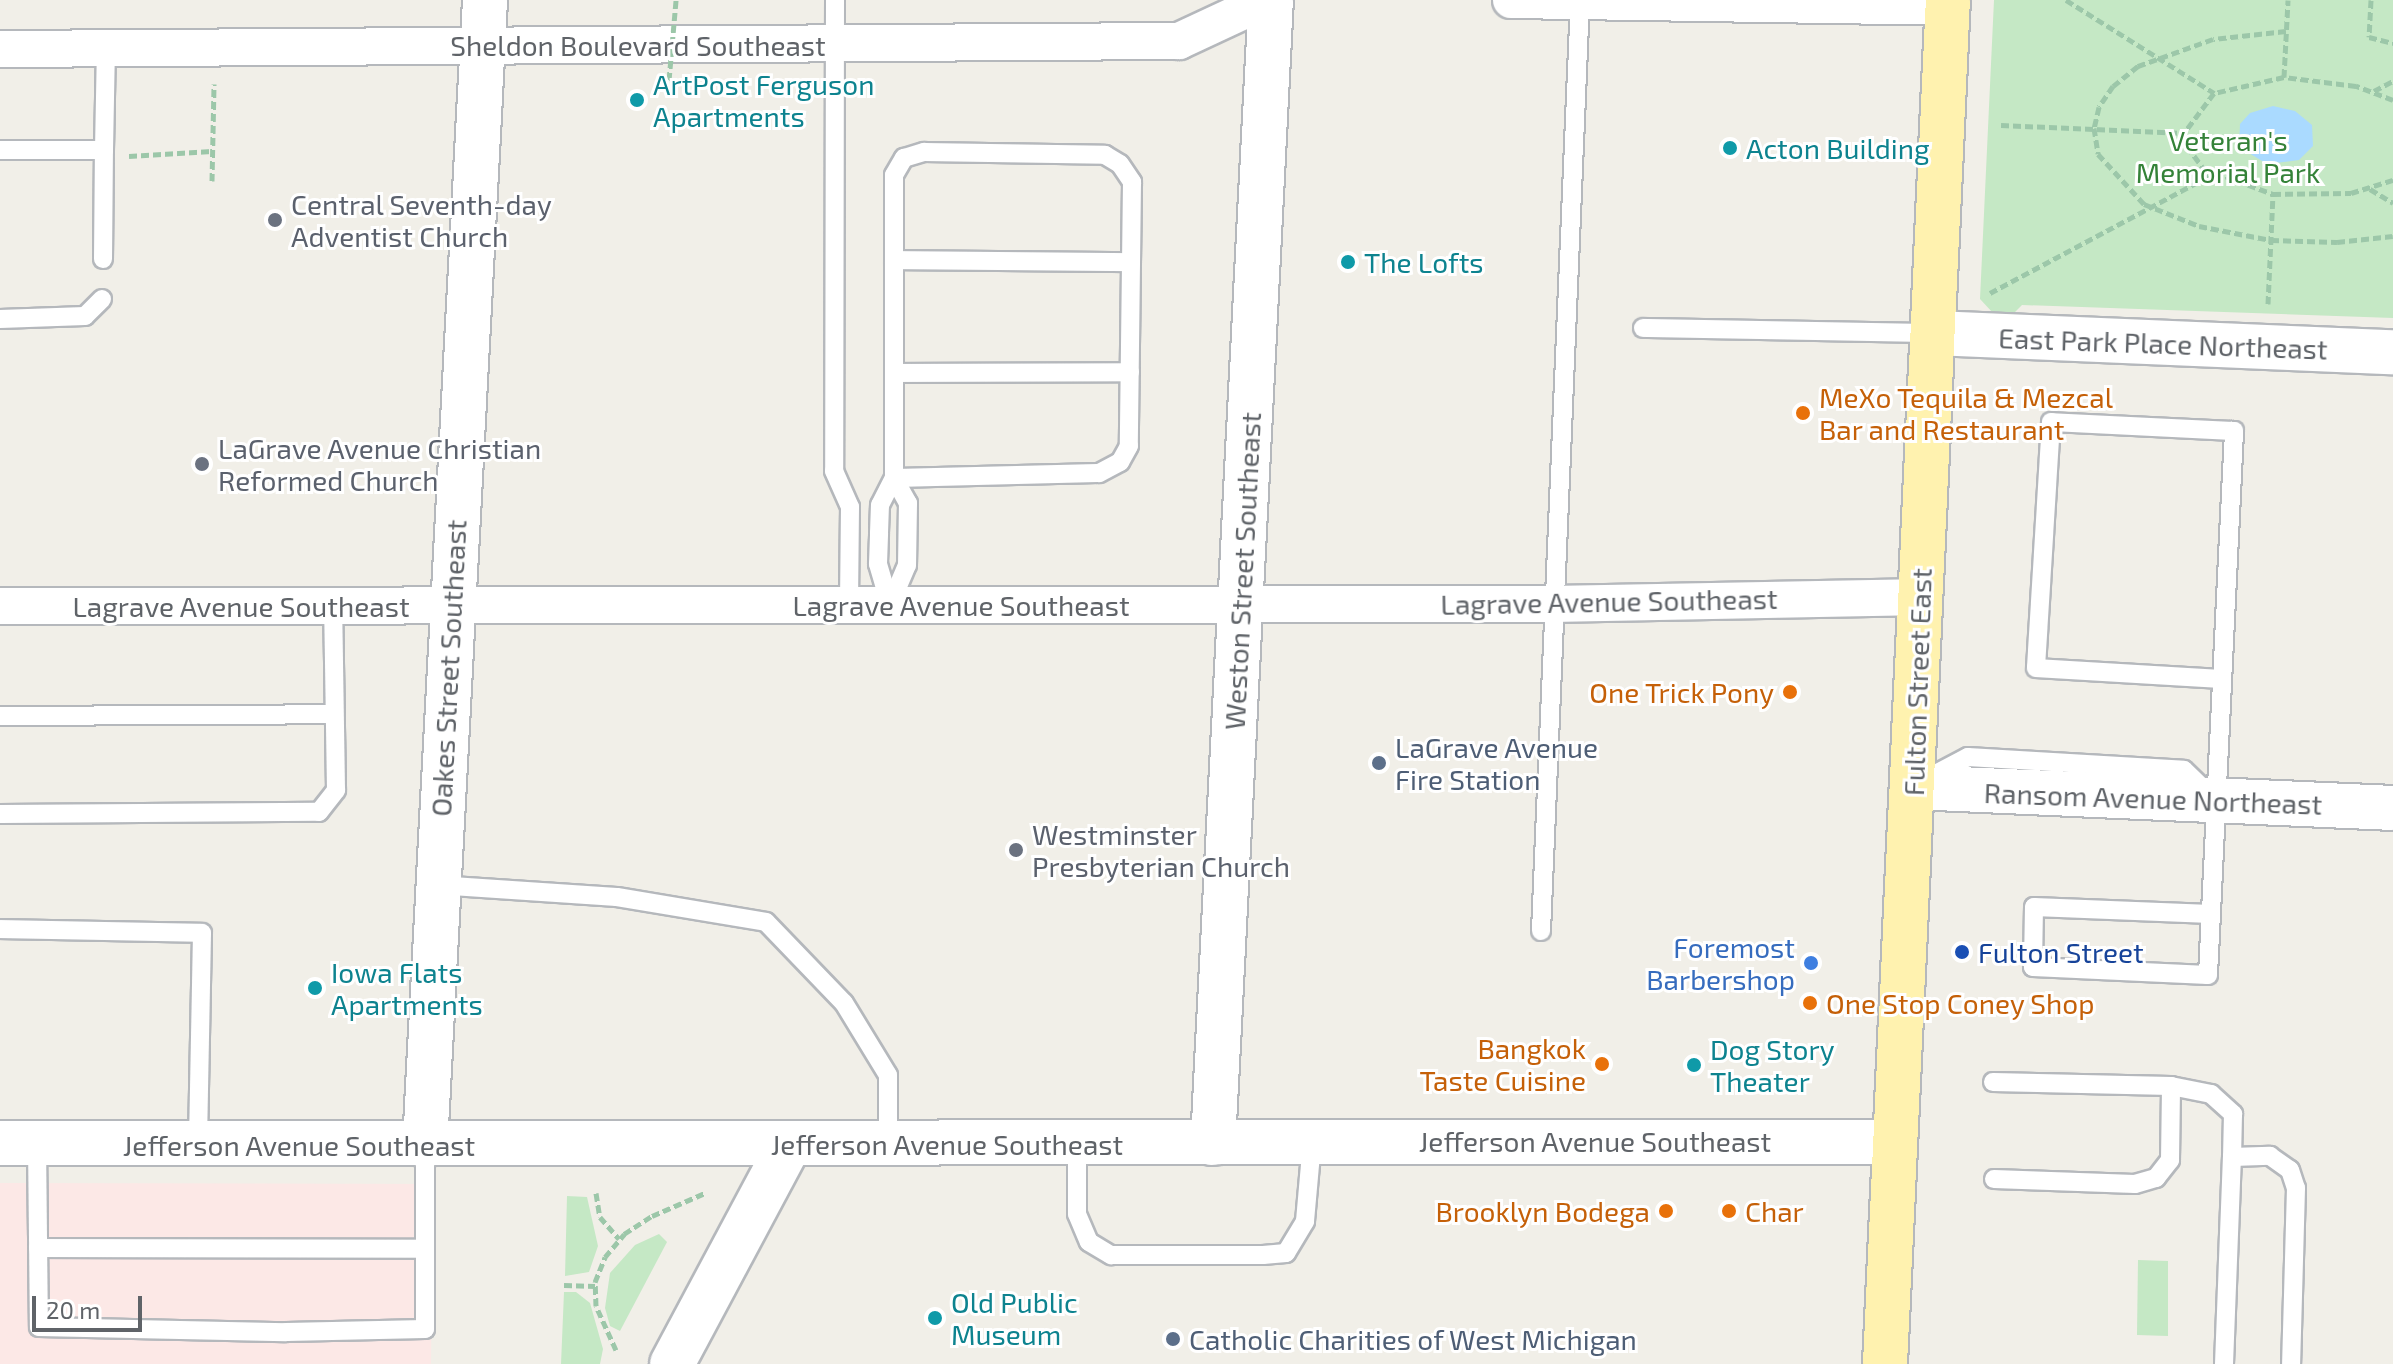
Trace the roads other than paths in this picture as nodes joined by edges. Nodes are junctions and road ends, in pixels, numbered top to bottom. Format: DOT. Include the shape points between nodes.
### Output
graph roads {
  1 [pos="485,0"];
  2 [pos="835,0"];
  3 [pos="1269,0"];
  4 [pos="1511,0"];
  5 [pos="1580,0"];
  6 [pos="1948,3"];
  7 [pos="484,45"];
  8 [pos="835,45"];
  9 [pos="106,48"];
  10 [pos="0,49"];
  11 [pos="0,150"];
  12 [pos="104,153"];
  13 [pos="103,259"];
  14 [pos="894,260"];
  15 [pos="1131,262"];
  16 [pos="102,299"];
  17 [pos="0,319"];
  18 [pos="1643,328"];
  19 [pos="1932,333"];
  20 [pos="2393,352"];
  21 [pos="1130,372"];
  22 [pos="894,373"];
  23 [pos="894,478"];
  24 [pos="1921,597"];
  25 [pos="1556,604"];
  26 [pos="849,605"];
  27 [pos="890,605"];
  28 [pos="1240,605"];
  29 [pos="0,606"];
  30 [pos="333,606"];
  31 [pos="450,606"];
  32 [pos="2221,679"];
  33 [pos="333,714"];
  34 [pos="0,716"];
  35 [pos="1913,787"];
  36 [pos="2216,800"];
  37 [pos="2393,808"];
  38 [pos="0,814"];
  39 [pos="437,885"];
  40 [pos="2211,914"];
  41 [pos="0,929"];
  42 [pos="1541,931"];
  43 [pos="1993,1082"];
  44 [pos="2171,1086"];
  45 [pos="1312,1142"];
  46 [pos="1895,1142"];
  47 [pos="18,1143"];
  48 [pos="1213,1143"];
  49 [pos="198,1144"];
  50 [pos="1077,1144"];
  51 [pos="425,1145"];
  52 [pos="789,1145"];
  53 [pos="888,1145"];
  54 [pos="2232,1157"];
  55 [pos="1994,1179"];
  56 [pos="38,1248"];
  57 [pos="425,1249"];
  58 [pos="672,1364"];
  59 [pos="1885,1364"];
  60 [pos="2224,1364"];
  61 [pos="2291,1364"];
  1 -- 7 [label="street, Oakes Street Southeast"];
  2 -- 8 [label="lane"];
  3 -- 8 [label="street, Sheldon Boulevard Southeast" via="1179,41"];
  3 -- 28 [label="street, Weston Street Southeast"];
  4 -- 5 [label="street"];
  5 -- 6 [label="street"];
  5 -- 25 [label="lane"];
  6 -- 19 [label="main road, Fulton Street East"];
  7 -- 8 [label="street, Sheldon Boulevard Southeast"];
  7 -- 9 [label="street, Sheldon Boulevard Southeast"];
  7 -- 31 [label="street, Oakes Street Southeast"];
  8 -- 26 [label="lane" via="834,471 850,507"];
  9 -- 10 [label="street, Sheldon Boulevard Southeast"];
  9 -- 12 [label="lane"];
  11 -- 12 [label="lane"];
  12 -- 13 [label="lane"];
  14 -- 15 [label="lane"];
  14 -- 15 [label="lane" via="894,175 904,158 924,152 1105,155 1120,164 1132,182"];
  14 -- 22 [label="lane"];
  15 -- 21 [label="lane"];
  16 -- 17 [label="lane" via="85,316"];
  18 -- 19 [label="lane"];
  19 -- 20 [label="street, East Park Place Northeast"];
  19 -- 24 [label="main road, Fulton Street East"];
  21 -- 22 [label="lane"];
  21 -- 23 [label="lane" via="1129,446 1120,462 1099,473"];
  22 -- 23 [label="lane"];
  23 -- 27 [label="lane" via="880,505 878,564"];
  23 -- 27 [label="lane" via="908,503 907,565"];
  24 -- 25 [label="street, Lagrave Avenue Southeast"];
  24 -- 35 [label="main road, Fulton Street East"];
  25 -- 28 [label="street, Lagrave Avenue Southeast"];
  25 -- 42 [label="lane"];
  26 -- 27 [label="street, Lagrave Avenue Southeast"];
  26 -- 31 [label="street, Lagrave Avenue Southeast"];
  27 -- 28 [label="street, Lagrave Avenue Southeast"];
  28 -- 48 [label="street, Weston Street Southeast"];
  29 -- 30 [label="street, Lagrave Avenue Southeast"];
  30 -- 31 [label="street, Lagrave Avenue Southeast"];
  30 -- 33 [label="lane"];
  31 -- 39 [label="street, Oakes Street Southeast"];
  32 -- 32 [label="lane" via="2234,431 2051,422 2036,668"];
  32 -- 36 [label="lane"];
  33 -- 34 [label="lane"];
  33 -- 38 [label="lane" via="336,790 319,812"];
  35 -- 36 [label="street, Ransom Avenue Northeast"];
  35 -- 46 [label="main road, Fulton Street East"];
  36 -- 37 [label="street, Ransom Avenue Northeast"];
  36 -- 40 [label="lane"];
  39 -- 51 [label="street, Oakes Street Southeast"];
  39 -- 53 [label="lane" via="617,897 766,922 844,1003 888,1075"];
  40 -- 40 [label="lane" via="2208,975 2033,967 2034,907"];
  41 -- 49 [label="lane" via="202,933"];
  43 -- 44 [label="lane"];
  44 -- 54 [label="lane" via="2211,1094 2233,1114"];
  44 -- 55 [label="lane" via="2170,1160 2156,1178 2135,1184"];
  45 -- 46 [label="street, Jefferson Avenue Southeast"];
  45 -- 48 [label="street, Jefferson Avenue Southeast"];
  45 -- 50 [label="lane" via="1305,1221 1286,1253 1263,1255 1111,1255 1089,1242 1077,1214"];
  46 -- 59 [label="main road, Fulton Street East"];
  47 -- 49 [label="street, Jefferson Avenue Southeast"];
  47 -- 56 [label="lane"];
  48 -- 50 [label="street, Jefferson Avenue Southeast"];
  49 -- 51 [label="street, Jefferson Avenue Southeast"];
  50 -- 53 [label="street, Jefferson Avenue Southeast"];
  51 -- 52 [label="street, Jefferson Avenue Southeast"];
  51 -- 57 [label="lane"];
  52 -- 53 [label="street, Jefferson Avenue Southeast"];
  52 -- 58 [label="street"];
  54 -- 60 [label="lane"];
  54 -- 61 [label="lane" via="2270,1156 2290,1170 2296,1188"];
  56 -- 57 [label="lane"];
  56 -- 57 [label="lane" via="39,1327 425,1329"];
}
